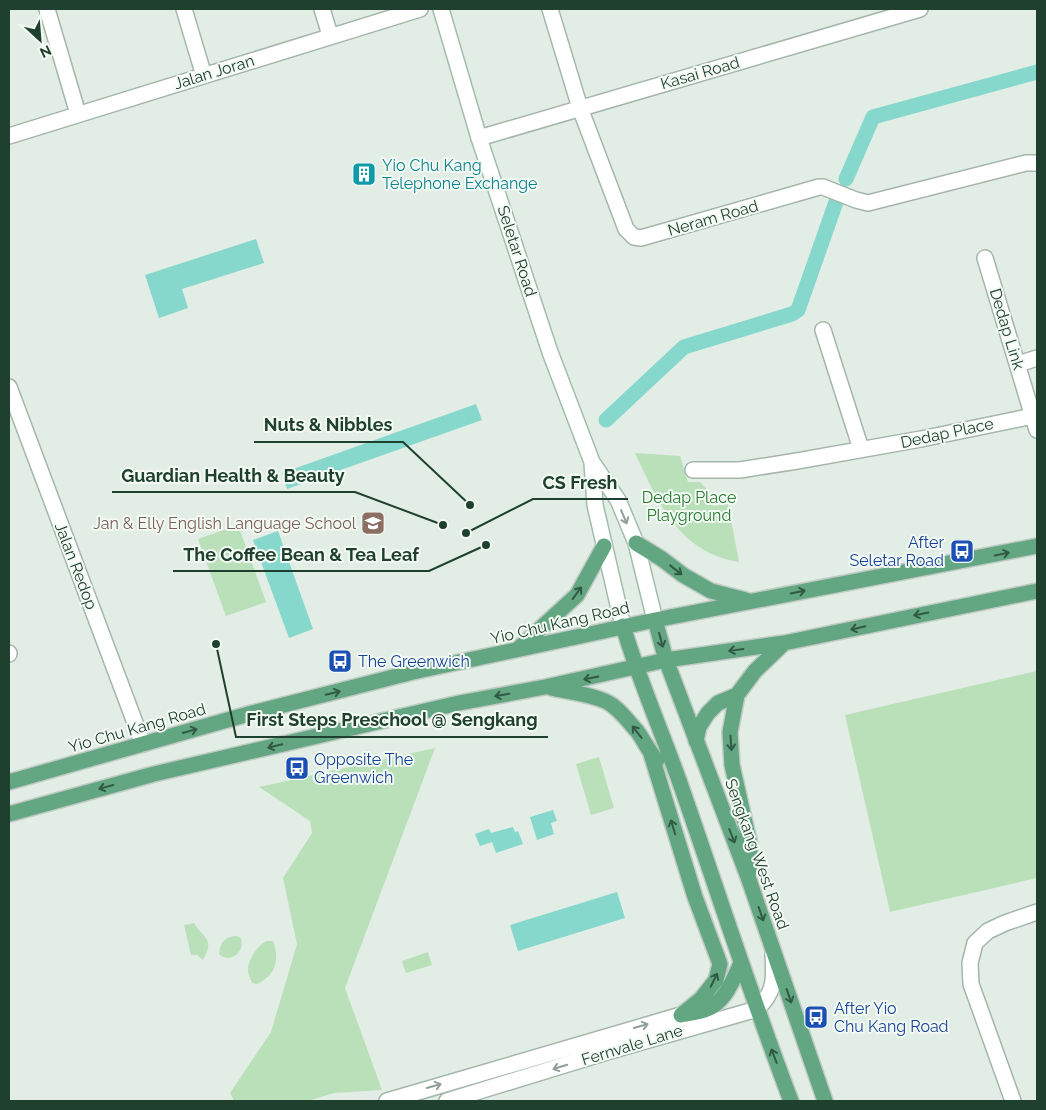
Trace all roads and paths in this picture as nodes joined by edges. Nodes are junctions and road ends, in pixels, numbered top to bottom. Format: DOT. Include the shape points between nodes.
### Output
graph roads {
  1 [pos="47,9"];
  2 [pos="184,9"];
  3 [pos="322,9"];
  4 [pos="420,9"];
  5 [pos="441,9"];
  6 [pos="550,9"];
  7 [pos="920,9"];
  8 [pos="330,36"];
  9 [pos="204,76"];
  10 [pos="580,108"];
  11 [pos="78,114"];
  12 [pos="9,136"];
  13 [pos="479,138"];
  14 [pos="1032,163"];
  15 [pos="985,258"];
  16 [pos="823,330"];
  17 [pos="1037,358"];
  18 [pos="1018,364"];
  19 [pos="9,387"];
  20 [pos="1035,423"];
  21 [pos="861,450"];
  22 [pos="592,462"];
  23 [pos="693,470"];
  24 [pos="636,543"];
  25 [pos="604,546"];
  26 [pos="1037,546"];
  27 [pos="1037,591"];
  28 [pos="750,601"];
  29 [pos="655,620"];
  30 [pos="623,626"];
  31 [pos="784,643"];
  32 [pos="517,650"];
  33 [pos="666,660"];
  34 [pos="636,668"];
  35 [pos="545,687"];
  36 [pos="737,695"];
  37 [pos="696,741"];
  38 [pos="143,744"];
  39 [pos="651,754"];
  40 [pos="9,782"];
  41 [pos="680,782"];
  42 [pos="9,814"];
  43 [pos="748,877"];
  44 [pos="1037,912"];
  45 [pos="773,950"];
  46 [pos="741,963"];
  47 [pos="757,1009"];
  48 [pos="681,1015"];
  49 [pos="601,1038"];
  50 [pos="607,1052"];
  51 [pos="387,1101"];
  52 [pos="447,1101"];
  53 [pos="791,1101"];
  54 [pos="825,1101"];
  55 [pos="1013,1101"];
  1 -- 11 [label="street"];
  2 -- 9 [label="street"];
  3 -- 8 [label="street"];
  4 -- 8 [label="street, Jalan Joran"];
  5 -- 13 [label="street, Seletar Road"];
  6 -- 10 [label="street, Neram Road"];
  7 -- 10 [label="street, Kasai Road"];
  8 -- 9 [label="street, Jalan Joran"];
  9 -- 11 [label="street, Jalan Joran"];
  10 -- 13 [label="street, Kasai Road"];
  10 -- 14 [label="street, Neram Road" via="626,229 634,237 641,238 819,187 868,203"];
  11 -- 12 [label="street, Jalan Joran"];
  13 -- 22 [label="street, Seletar Road" via="550,352"];
  15 -- 18 [label="street, Dedap Link"];
  16 -- 21 [label="street"];
  17 -- 18 [label="street"];
  18 -- 20 [label="street, Dedap Link"];
  19 -- 38 [label="street, Jalan Redop"];
  20 -- 21 [label="street, Dedap Place"];
  21 -- 23 [label="street, Dedap Place" via="740,470"];
  22 -- 24 [label="street, Seletar Road, one-way" via="618,500"];
  22 -- 25 [label="street, Seletar Road"];
  24 -- 28 [label="main road, one-way" via="711,591"];
  24 -- 29 [label="street, Seletar Road"];
  25 -- 30 [label="street, Seletar Road"];
  32 -- 25 [label="main road, one-way" via="577,595"];
  28 -- 26 [label="main road, Yio Chu Kang Road, one-way"];
  27 -- 31 [label="main road, one-way"];
  28 -- 29 [label="main road, Yio Chu Kang Road"];
  29 -- 30 [label="main road, Yio Chu Kang Road"];
  29 -- 33 [label="main road, Sengkang West Road, one-way"];
  30 -- 32 [label="main road, Yio Chu Kang Road"];
  30 -- 34 [label="main road"];
  31 -- 33 [label="main road, one-way"];
  31 -- 36 [label="main road" via="755,671"];
  38 -- 32 [label="main road, Yio Chu Kang Road, one-way" via="413,672"];
  33 -- 34 [label="main road"];
  33 -- 37 [label="main road, Sengkang West Road"];
  34 -- 35 [label="main road, one-way"];
  34 -- 41 [label="main road"];
  39 -- 35 [label="main road, one-way" via="638,733 606,701"];
  35 -- 42 [label="main road, one-way" via="459,703 154,774"];
  36 -- 37 [label="main road" via="718,703 708,713 699,727"];
  36 -- 43 [label="main road, one-way" via="730,732 731,749 750,845"];
  37 -- 43 [label="main road, Sengkang West Road, one-way"];
  38 -- 40 [label="main road, Yio Chu Kang Road"];
  39 -- 41 [label="main road"];
  48 -- 39 [label="main road, one-way" via="701,999 716,980 720,964 695,897"];
  41 -- 46 [label="main road"];
  43 -- 45 [label="main road, Sengkang West Road, one-way"];
  44 -- 55 [label="street" via="988,931 975,943 970,963 971,984"];
  45 -- 47 [label="street" via="773,986 766,1001"];
  45 -- 54 [label="main road, Sengkang West Road, one-way"];
  46 -- 47 [label="main road"];
  46 -- 48 [label="main road" via="730,987 716,1004 706,1010"];
  47 -- 50 [label="street, Fernvale Lane"];
  53 -- 47 [label="main road, one-way"];
  49 -- 48 [label="street, Fernvale Lane, one-way"];
  49 -- 50 [label="street"];
  51 -- 49 [label="street, Fernvale Lane, one-way"];
  50 -- 52 [label="street, Fernvale Lane, one-way"];
}
